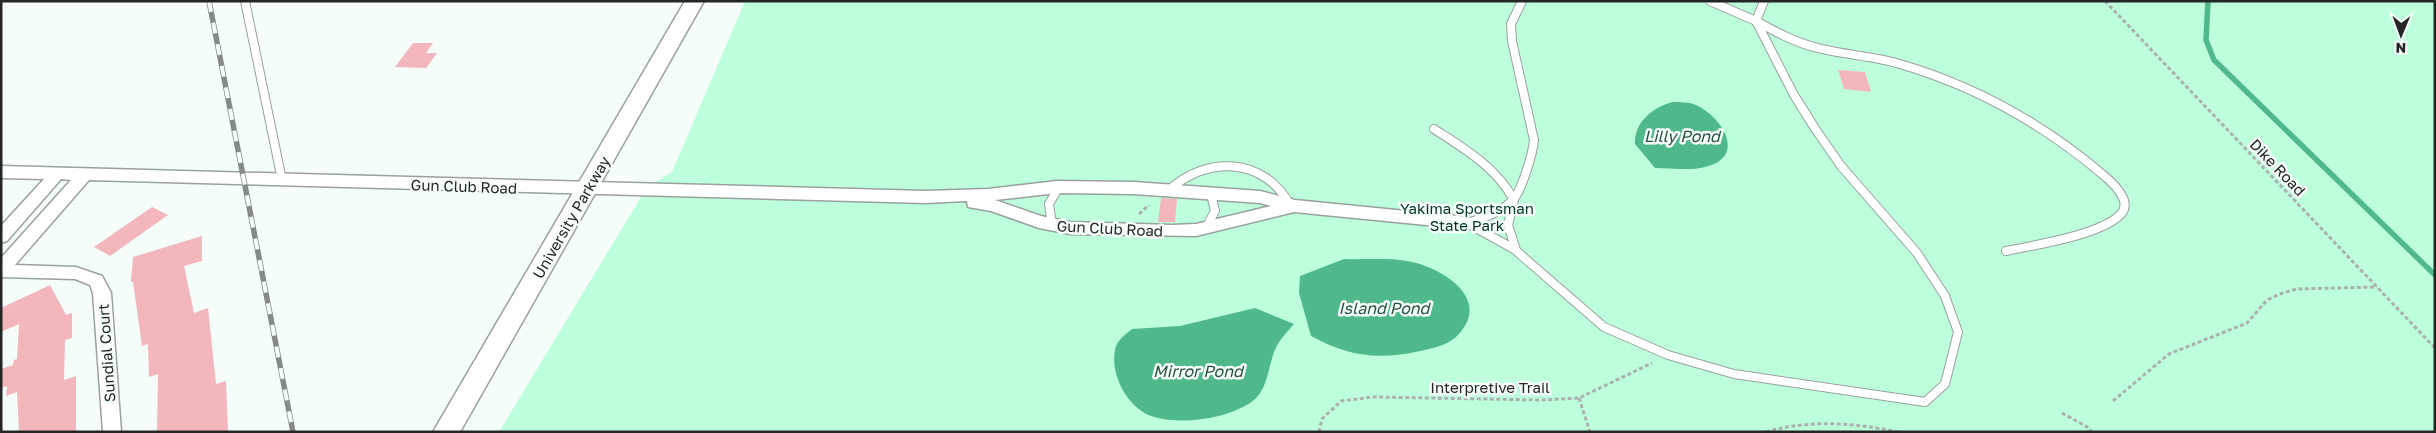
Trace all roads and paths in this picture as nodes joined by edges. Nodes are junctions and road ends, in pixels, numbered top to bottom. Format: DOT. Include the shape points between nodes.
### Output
graph roads {
  1 [pos="244,1"];
  2 [pos="695,1"];
  3 [pos="1522,1"];
  4 [pos="1710,1"];
  5 [pos="1764,1"];
  6 [pos="2105,1"];
  7 [pos="1756,21"];
  8 [pos="1434,129"];
  9 [pos="1,172"];
  10 [pos="58,173"];
  11 [pos="85,174"];
  12 [pos="282,180"];
  13 [pos="1059,187"];
  14 [pos="587,189"];
  15 [pos="1150,189"];
  16 [pos="1168,191"];
  17 [pos="1211,194"];
  18 [pos="926,197"];
  19 [pos="1514,200"];
  20 [pos="1292,205"];
  21 [pos="1467,224"];
  22 [pos="1052,225"];
  23 [pos="1205,228"];
  24 [pos="1118,230"];
  25 [pos="1,237"];
  26 [pos="2006,251"];
  27 [pos="1517,252"];
  28 [pos="1,270"];
  29 [pos="2377,287"];
  30 [pos="2435,348"];
  31 [pos="1668,355"];
  32 [pos="1579,398"];
  33 [pos="2113,401"];
  34 [pos="2062,413"];
  35 [pos="112,432"];
  36 [pos="446,432"];
  37 [pos="1319,432"];
  38 [pos="1590,432"];
  39 [pos="1766,432"];
  40 [pos="1899,432"];
  41 [pos="2091,432"];
  1 -- 12 [label="lane"];
  2 -- 14 [label="main road, University Parkway"];
  3 -- 19 [label="lane" via="1511,24 1512,41 1534,140 1533,154"];
  4 -- 7 [label="lane"];
  5 -- 7 [label="lane"];
  6 -- 29 [label="path, Dike Road"];
  7 -- 26 [label="lane" via="1806,45 1884,60 1956,84 2056,138 2090,162 2121,194 2122,213 2100,228"];
  7 -- 31 [label="lane" via="1816,130 1841,166 1917,253 1946,296 1958,332 1950,370 1946,384 1925,402 1734,374"];
  8 -- 19 [label="lane" via="1491,168"];
  9 -- 10 [label="street, Gun Club Road"];
  10 -- 11 [label="street, Gun Club Road"];
  10 -- 25 [label="street"];
  11 -- 12 [label="street, Gun Club Road"];
  11 -- 28 [label="street"];
  12 -- 14 [label="street, Gun Club Road"];
  13 -- 15 [label="street, Gun Club Road"];
  13 -- 18 [label="street, Gun Club Road" via="988,195"];
  13 -- 22 [label="lane" via="1047,208"];
  14 -- 18 [label="street, Gun Club Road"];
  14 -- 36 [label="main road, University Parkway"];
  15 -- 16 [label="street, Gun Club Road"];
  15 -- 24 [label="path" via="1149,206"];
  16 -- 17 [label="street, Gun Club Road"];
  16 -- 20 [label="lane" via="1181,177 1195,170 1239,168 1261,174 1276,183"];
  17 -- 20 [label="street, Gun Club Road" via="1260,198"];
  17 -- 23 [label="lane" via="1216,209 1212,221"];
  18 -- 22 [label="street, Gun Club Road" via="992,205"];
  19 -- 21 [label="lane" via="1488,218"];
  19 -- 27 [label="lane" via="1507,227"];
  20 -- 21 [label="street, Gun Club Road"];
  20 -- 23 [label="street, Gun Club Road"];
  21 -- 27 [label="lane" via="1494,236"];
  22 -- 24 [label="street, Gun Club Road"];
  23 -- 24 [label="street, Gun Club Road"];
  27 -- 31 [label="lane" via="1604,326"];
  28 -- 35 [label="street, Sundial Court" via="76,273 96,281 102,293"];
  29 -- 30 [label="path, Dike Road"];
  29 -- 33 [label="path" via="2296,289 2280,294 2267,300 2248,323 2169,354"];
  31 -- 32 [label="path, Interpretive Trail"];
  32 -- 37 [label="path, Interpretive Trail" via="1373,397 1341,401 1322,419"];
  32 -- 38 [label="path"];
  34 -- 41 [label="path"];
  39 -- 40 [label="path" via="1817,422"];
}
